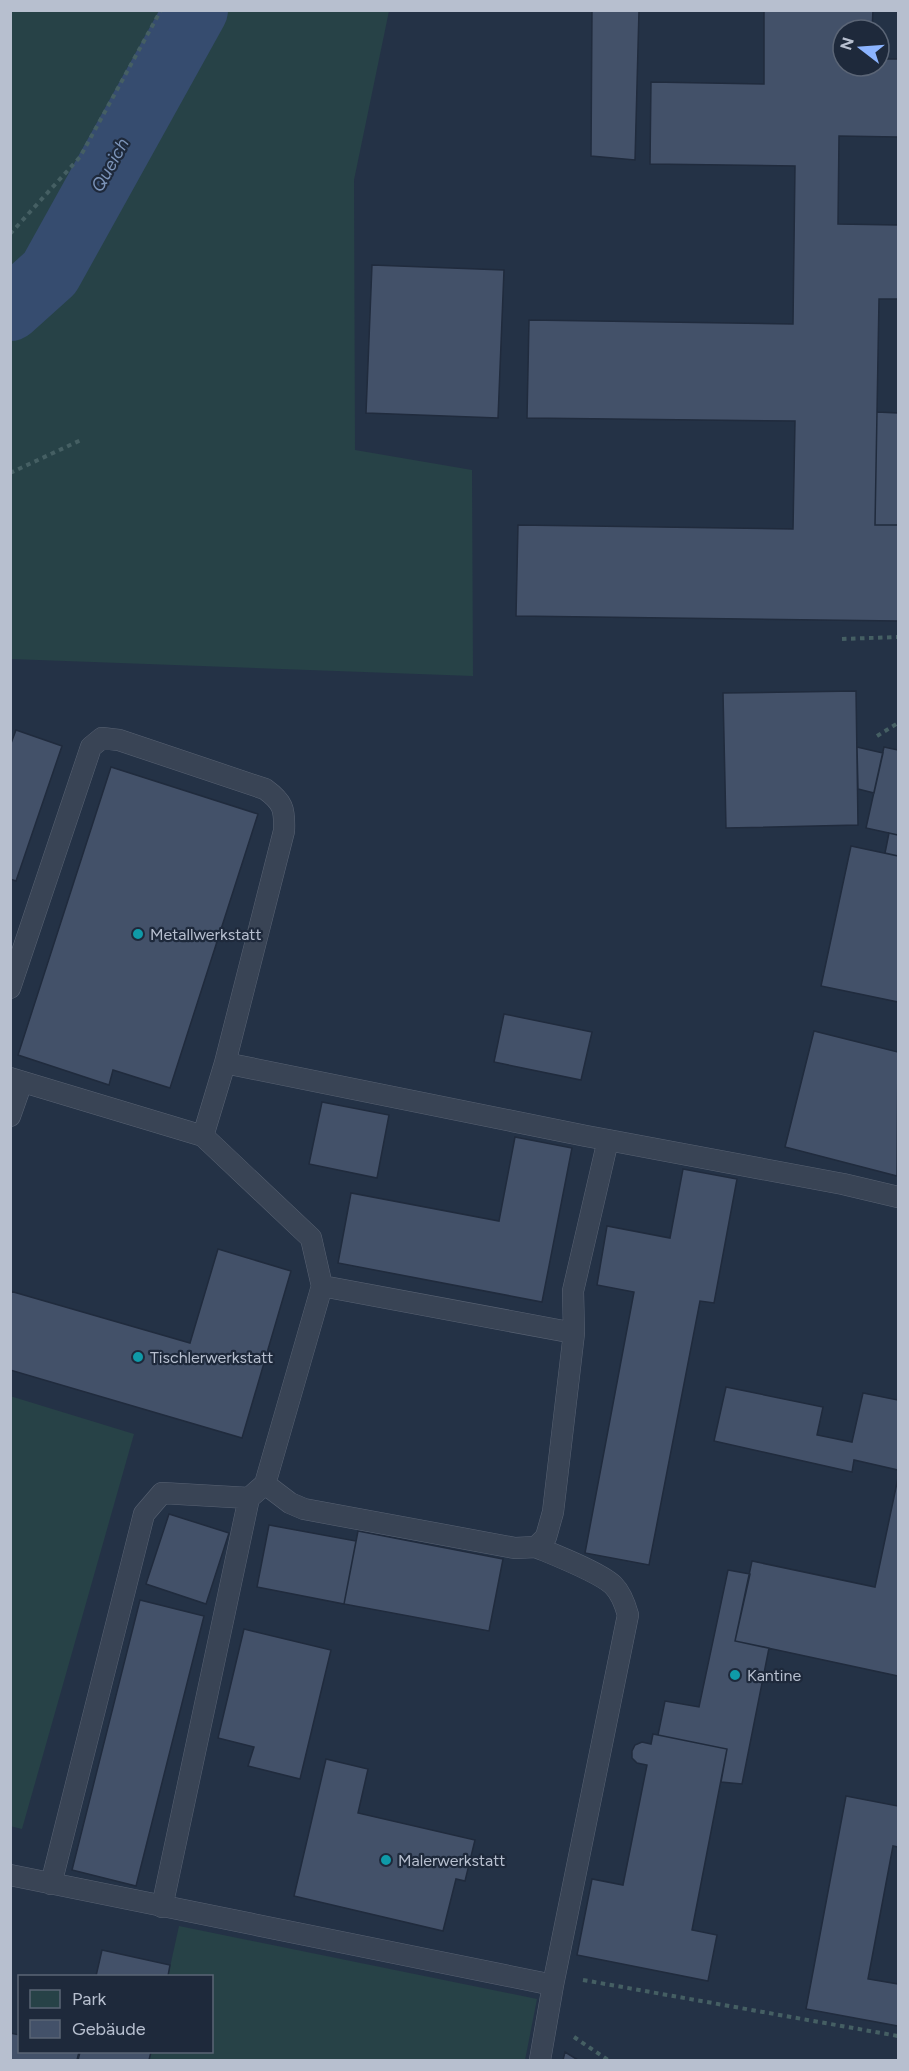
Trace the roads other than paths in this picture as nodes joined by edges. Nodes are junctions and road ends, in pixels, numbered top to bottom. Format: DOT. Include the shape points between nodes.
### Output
graph roads {
  1 [pos="10,988"];
  2 [pos="225,1063"];
  3 [pos="16,1080"];
  4 [pos="10,1116"];
  5 [pos="203,1136"];
  6 [pos="608,1140"];
  7 [pos="898,1197"];
  8 [pos="322,1286"];
  9 [pos="574,1333"];
  10 [pos="265,1484"];
  11 [pos="249,1498"];
  12 [pos="536,1547"];
  13 [pos="10,1875"];
  14 [pos="51,1884"];
  15 [pos="162,1907"];
  16 [pos="554,1980"];
  17 [pos="540,2061"];
  1 -- 2 [label="lane" via="91,747 102,738 119,740 265,789 276,797 285,812 284,831"];
  2 -- 5 [label="lane"];
  2 -- 6 [label="lane"];
  3 -- 4 [label="lane"];
  3 -- 5 [label="lane"];
  5 -- 8 [label="lane" via="311,1238"];
  6 -- 7 [label="lane"];
  6 -- 9 [label="lane" via="573,1291"];
  8 -- 9 [label="lane"];
  8 -- 10 [label="lane"];
  9 -- 12 [label="lane" via="553,1512 546,1537"];
  10 -- 11 [label="lane"];
  10 -- 12 [label="lane" via="304,1509 515,1548"];
  11 -- 14 [label="lane" via="162,1493 144,1514"];
  11 -- 15 [label="lane"];
  12 -- 16 [label="lane" via="612,1585 628,1615"];
  13 -- 14 [label="lane"];
  14 -- 15 [label="lane"];
  15 -- 16 [label="lane"];
  16 -- 17 [label="lane"];
}
